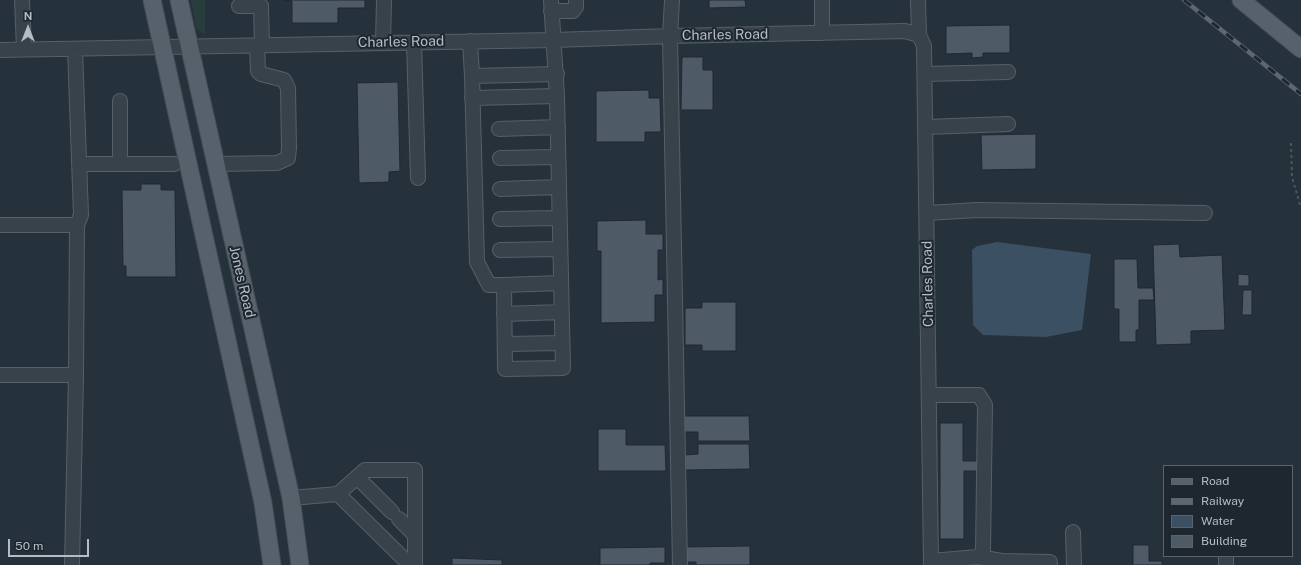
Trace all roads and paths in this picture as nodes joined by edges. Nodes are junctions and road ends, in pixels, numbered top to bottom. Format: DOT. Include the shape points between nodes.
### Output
graph roads {
  1 [pos="22,0"];
  2 [pos="152,0"];
  3 [pos="179,0"];
  4 [pos="384,0"];
  5 [pos="576,0"];
  6 [pos="672,0"];
  7 [pos="822,0"];
  8 [pos="918,0"];
  9 [pos="1241,0"];
  10 [pos="239,6"];
  11 [pos="551,6"];
  12 [pos="822,33"];
  13 [pos="919,35"];
  14 [pos="670,36"];
  15 [pos="554,40"];
  16 [pos="470,41"];
  17 [pos="414,42"];
  18 [pos="383,43"];
  19 [pos="260,46"];
  20 [pos="190,47"];
  21 [pos="162,48"];
  22 [pos="24,49"];
  23 [pos="76,49"];
  24 [pos="1301,49"];
  25 [pos="0,50"];
  26 [pos="1008,72"];
  27 [pos="557,74"];
  28 [pos="925,74"];
  29 [pos="472,76"];
  30 [pos="557,96"];
  31 [pos="472,98"];
  32 [pos="120,101"];
  33 [pos="1008,124"];
  34 [pos="558,127"];
  35 [pos="926,127"];
  36 [pos="499,129"];
  37 [pos="1291,143"];
  38 [pos="558,157"];
  39 [pos="500,158"];
  40 [pos="79,164"];
  41 [pos="120,164"];
  42 [pos="174,164"];
  43 [pos="216,164"];
  44 [pos="418,178"];
  45 [pos="559,187"];
  46 [pos="500,189"];
  47 [pos="1301,208"];
  48 [pos="927,213"];
  49 [pos="1205,213"];
  50 [pos="559,218"];
  51 [pos="500,220"];
  52 [pos="0,225"];
  53 [pos="77,225"];
  54 [pos="560,249"];
  55 [pos="500,250"];
  56 [pos="560,283"];
  57 [pos="504,284"];
  58 [pos="561,312"];
  59 [pos="504,314"];
  60 [pos="562,343"];
  61 [pos="505,344"];
  62 [pos="0,375"];
  63 [pos="76,375"];
  64 [pos="929,395"];
  65 [pos="357,477"];
  66 [pos="338,494"];
  67 [pos="291,498"];
  68 [pos="263,503"];
  69 [pos="1073,532"];
  70 [pos="415,535"];
  71 [pos="978,557"];
  72 [pos="931,563"];
  73 [pos="72,565"];
  74 [pos="272,565"];
  75 [pos="300,565"];
  76 [pos="410,565"];
  77 [pos="415,565"];
  78 [pos="680,565"];
  79 [pos="1050,565"];
  80 [pos="1074,565"];
  1 -- 22 [label="street"];
  2 -- 21 [label="main road, Jones Road"];
  3 -- 20 [label="main road, Jones Road"];
  4 -- 18 [label="street"];
  5 -- 11 [label="street" via="573,11"];
  6 -- 14 [label="street"];
  7 -- 12 [label="street"];
  8 -- 13 [label="street"];
  9 -- 24 [label="main road"];
  10 -- 19 [label="street" via="261,6"];
  11 -- 15 [label="street"];
  12 -- 13 [label="street, Charles Road" via="905,31"];
  12 -- 14 [label="street, Charles Road"];
  13 -- 28 [label="street, Charles Road" via="924,46"];
  14 -- 15 [label="street, Charles Road"];
  14 -- 78 [label="street"];
  15 -- 16 [label="street, Charles Road"];
  15 -- 27 [label="street"];
  16 -- 17 [label="street, Charles Road"];
  16 -- 29 [label="street"];
  17 -- 18 [label="street, Charles Road"];
  17 -- 44 [label="street"];
  18 -- 19 [label="street, Charles Road"];
  19 -- 20 [label="street, Charles Road"];
  19 -- 43 [label="street" via="258,71 284,80 288,88 288,158 277,163"];
  20 -- 21 [label="street, Charles Road"];
  20 -- 43 [label="main road, Jones Road"];
  21 -- 23 [label="street, Charles Road"];
  21 -- 68 [label="main road, Jones Road"];
  22 -- 23 [label="street, Charles Road"];
  22 -- 25 [label="street, Charles Road"];
  23 -- 40 [label="street"];
  26 -- 28 [label="street"];
  27 -- 29 [label="street"];
  27 -- 30 [label="street"];
  28 -- 35 [label="street, Charles Road"];
  29 -- 31 [label="street"];
  30 -- 31 [label="street"];
  30 -- 34 [label="street"];
  31 -- 57 [label="street" via="477,262 489,285"];
  32 -- 41 [label="street"];
  33 -- 35 [label="street"];
  34 -- 36 [label="street"];
  34 -- 38 [label="street"];
  35 -- 48 [label="street, Charles Road"];
  37 -- 47 [label="path" via="1292,177"];
  38 -- 39 [label="street"];
  38 -- 45 [label="street"];
  40 -- 41 [label="street"];
  40 -- 53 [label="street" via="81,215"];
  41 -- 42 [label="street"];
  43 -- 67 [label="main road, Jones Road"];
  45 -- 46 [label="street"];
  45 -- 50 [label="street"];
  48 -- 49 [label="street" via="977,210"];
  48 -- 64 [label="street, Charles Road"];
  50 -- 51 [label="street"];
  50 -- 54 [label="street"];
  52 -- 53 [label="street"];
  53 -- 63 [label="street"];
  54 -- 55 [label="street"];
  54 -- 56 [label="street"];
  56 -- 57 [label="street"];
  56 -- 58 [label="street"];
  57 -- 59 [label="street"];
  58 -- 59 [label="street"];
  58 -- 60 [label="street"];
  59 -- 61 [label="street"];
  60 -- 61 [label="street"];
  60 -- 61 [label="street" via="563,368 505,369"];
  62 -- 63 [label="street"];
  63 -- 73 [label="street"];
  64 -- 71 [label="street" via="979,395 985,405 983,551"];
  64 -- 72 [label="street, Charles Road"];
  65 -- 66 [label="street"];
  65 -- 70 [label="street"];
  65 -- 70 [label="street" via="365,470 415,470"];
  66 -- 67 [label="street"];
  66 -- 76 [label="street"];
  67 -- 68 [label="main road"];
  67 -- 75 [label="main road, Jones Road"];
  68 -- 74 [label="main road, Jones Road"];
  69 -- 80 [label="street"];
  70 -- 77 [label="street"];
  71 -- 72 [label="street"];
  71 -- 79 [label="street" via="1002,562 1050,562"];
}
